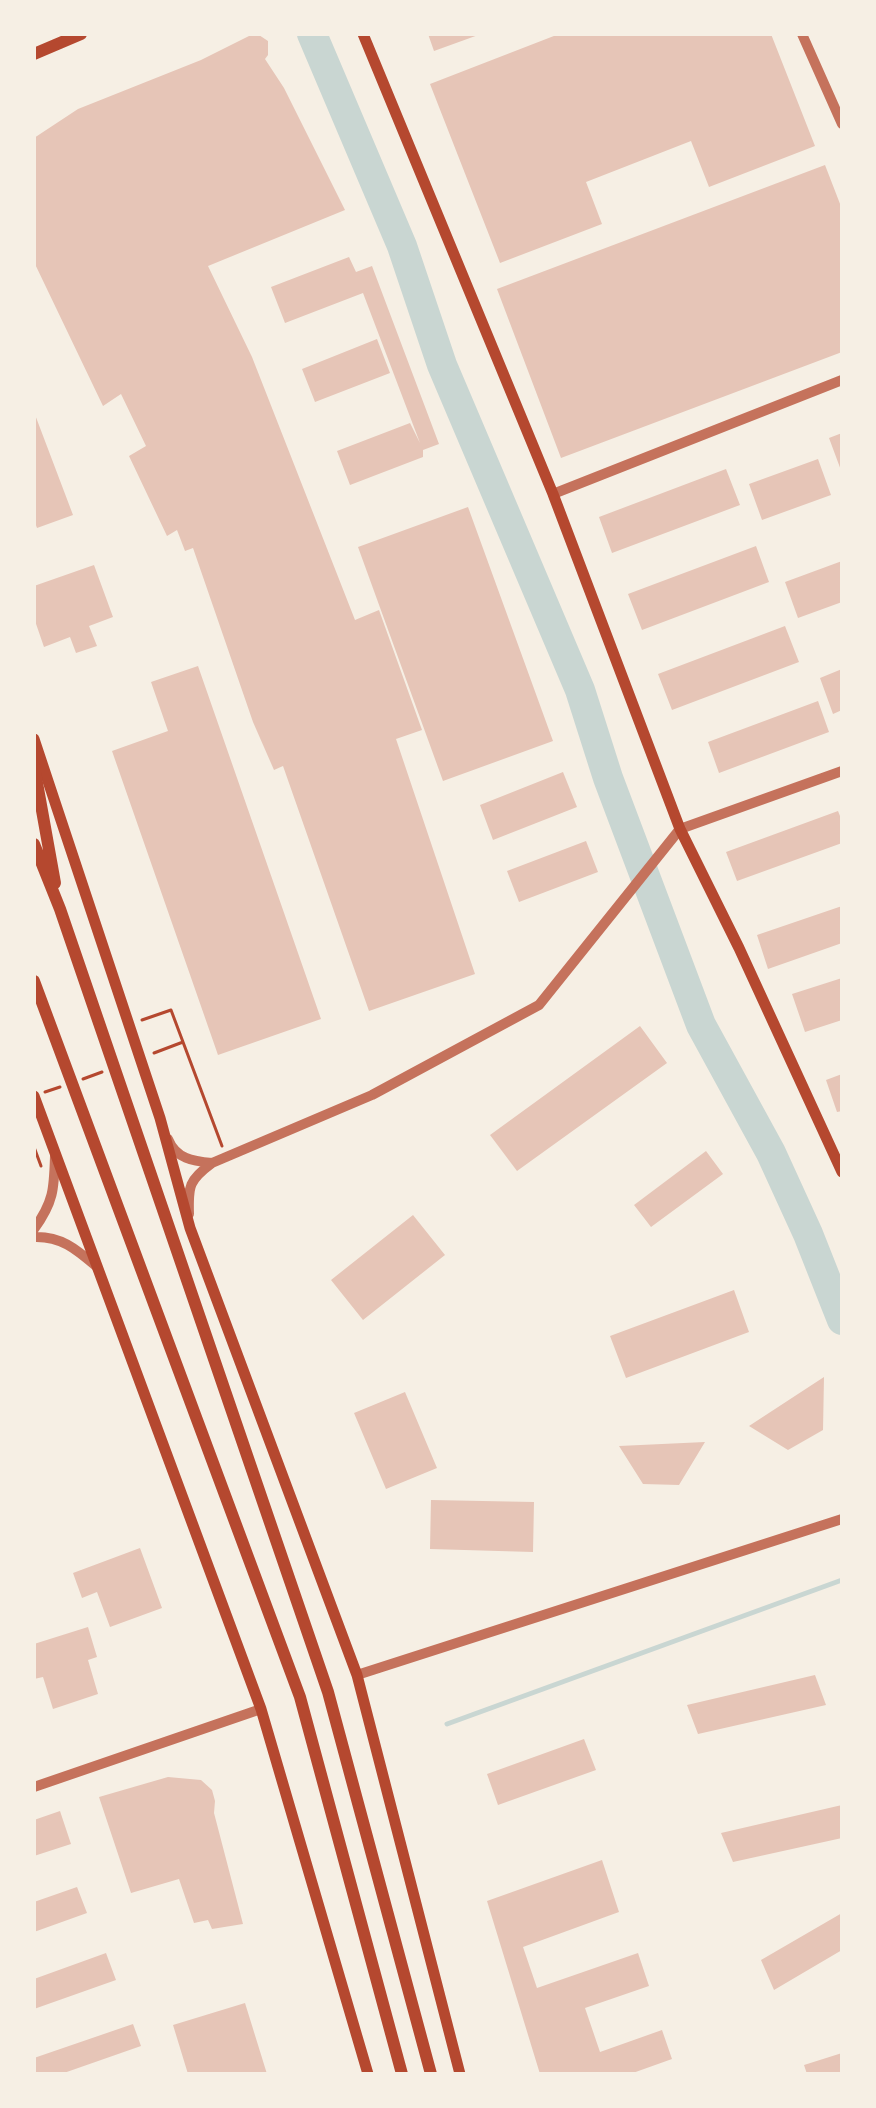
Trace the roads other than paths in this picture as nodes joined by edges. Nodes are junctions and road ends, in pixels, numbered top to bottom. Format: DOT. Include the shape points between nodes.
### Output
graph roads {
  1 [pos="81,34"];
  2 [pos="363,34"];
  3 [pos="802,34"];
  4 [pos="34,54"];
  5 [pos="842,124"];
  6 [pos="842,380"];
  7 [pos="553,494"];
  8 [pos="34,739"];
  9 [pos="34,766"];
  10 [pos="842,771"];
  11 [pos="680,829"];
  12 [pos="34,844"];
  13 [pos="60,909"];
  14 [pos="34,981"];
  15 [pos="34,989"];
  16 [pos="41,1001"];
  17 [pos="34,1096"];
  18 [pos="160,1118"];
  19 [pos="55,1154"];
  20 [pos="212,1163"];
  21 [pos="842,1172"];
  22 [pos="190,1228"];
  23 [pos="34,1229"];
  24 [pos="34,1237"];
  25 [pos="96,1266"];
  26 [pos="842,1519"];
  27 [pos="357,1675"];
  28 [pos="261,1709"];
  29 [pos="34,1787"];
  30 [pos="368,2074"];
  31 [pos="402,2074"];
  32 [pos="431,2074"];
  33 [pos="460,2074"];
  1 -- 4 [label="main road"];
  2 -- 7 [label="main road"];
  3 -- 5 [label="street"];
  6 -- 7 [label="street"];
  7 -- 11 [label="main road"];
  8 -- 18 [label="main road"];
  9 -- 13 [label="main road"];
  10 -- 11 [label="street"];
  11 -- 20 [label="street" via="539,1005 372,1095"];
  11 -- 21 [label="main road"];
  12 -- 13 [label="main road"];
  13 -- 32 [label="main road" via="328,1692"];
  14 -- 16 [label="main road"];
  15 -- 16 [label="main road"];
  16 -- 31 [label="main road" via="300,1697"];
  17 -- 19 [label="main road"];
  18 -- 20 [label="street" via="172,1149 189,1161"];
  18 -- 22 [label="main road"];
  19 -- 23 [label="street" via="53,1195"];
  19 -- 25 [label="main road"];
  20 -- 22 [label="street" via="188,1189"];
  22 -- 27 [label="main road"];
  24 -- 25 [label="street" via="50,1236 71,1245"];
  25 -- 28 [label="main road"];
  26 -- 27 [label="street"];
  27 -- 33 [label="main road"];
  28 -- 29 [label="street"];
  28 -- 30 [label="main road"];
}
